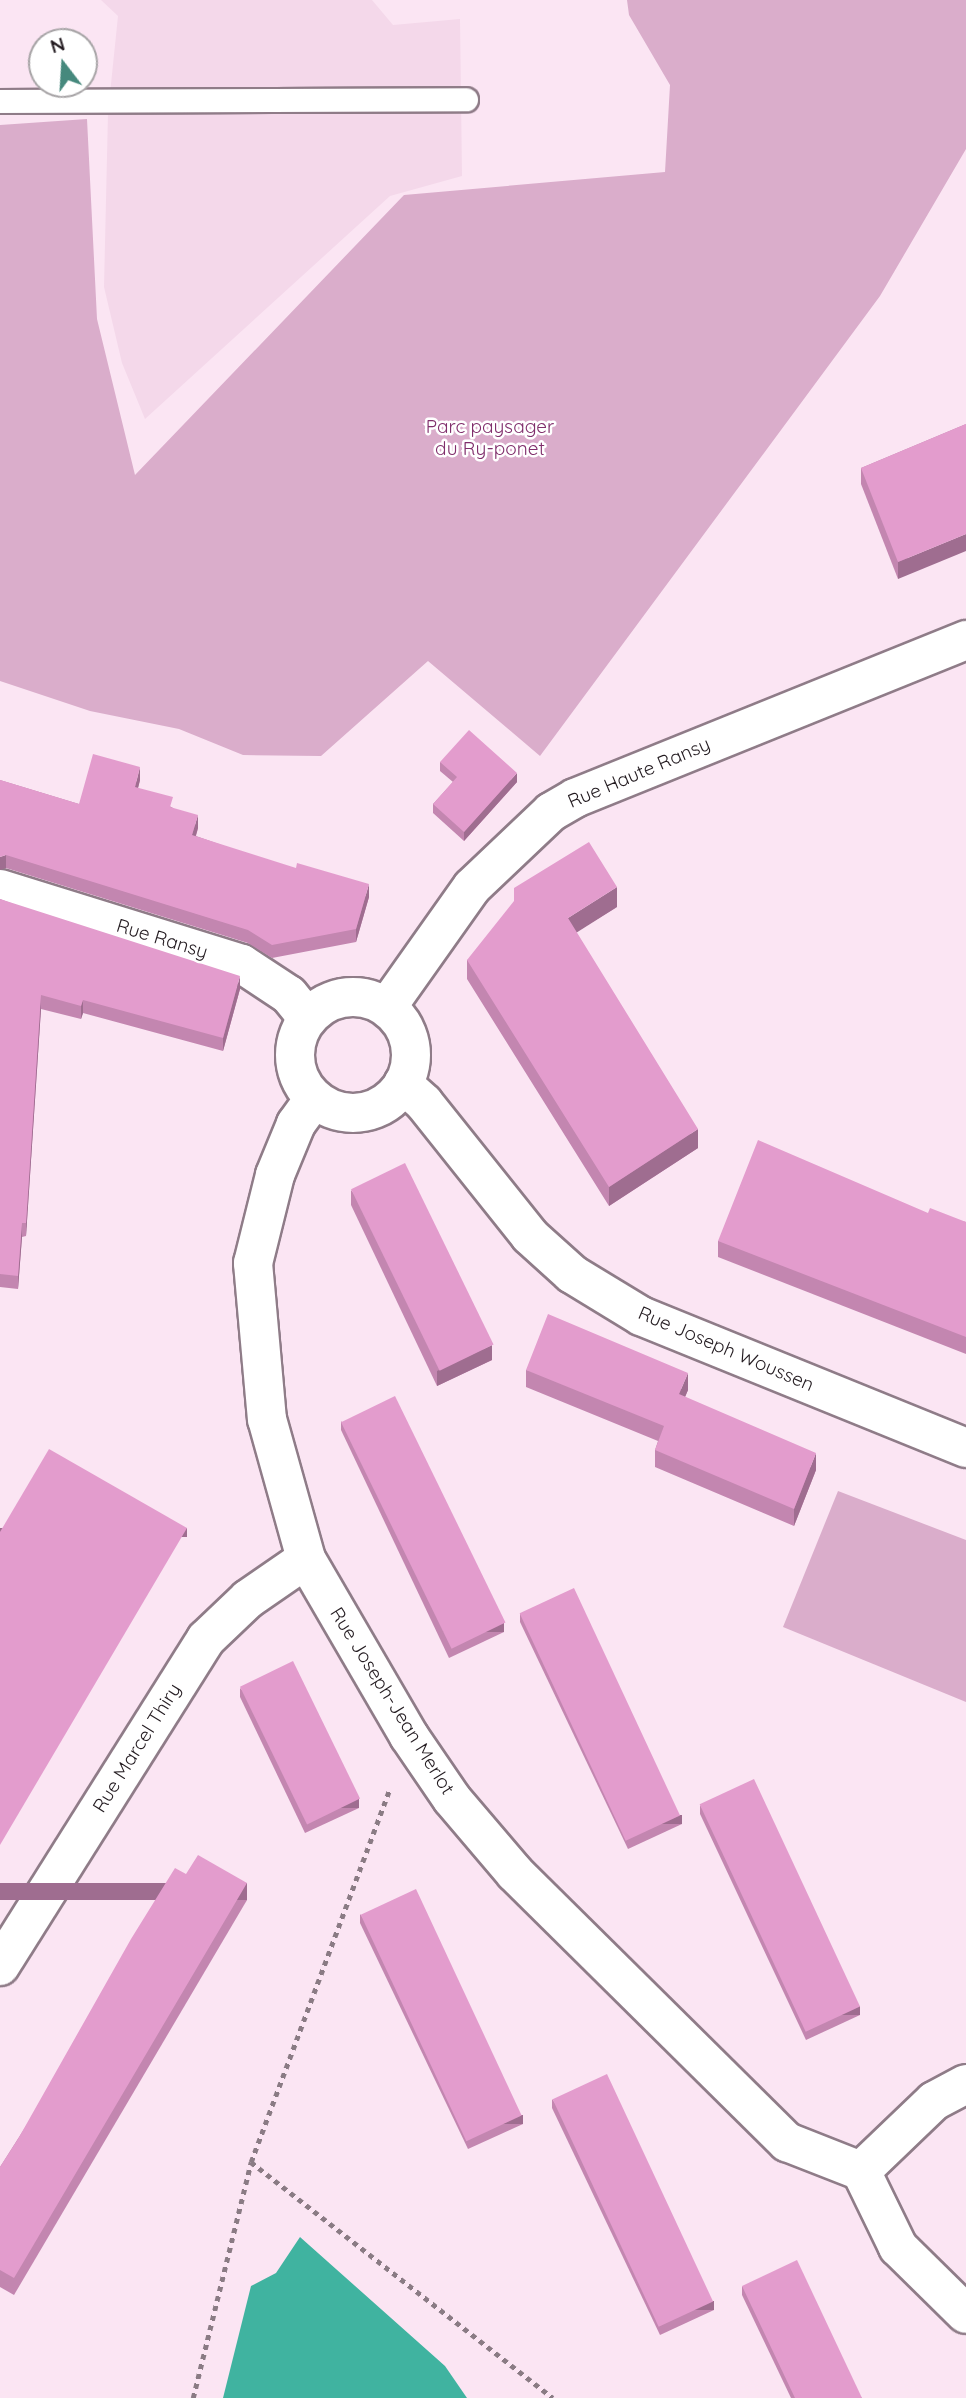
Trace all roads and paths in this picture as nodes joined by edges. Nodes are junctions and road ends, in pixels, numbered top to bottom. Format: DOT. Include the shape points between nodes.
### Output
graph roads {
  1 [pos="466,99"];
  2 [pos="0,101"];
  3 [pos="966,640"];
  4 [pos="0,889"];
  5 [pos="387,1007"];
  6 [pos="307,1017"];
  7 [pos="403,1084"];
  8 [pos="314,1099"];
  9 [pos="966,1448"];
  10 [pos="306,1559"];
  11 [pos="409,1736"];
  12 [pos="0,1966"];
  13 [pos="966,2084"];
  14 [pos="251,2162"];
  15 [pos="861,2171"];
  16 [pos="966,2314"];
  17 [pos="193,2398"];
  18 [pos="553,2398"];
  1 -- 2 [label="lane"];
  3 -- 5 [label="street, Rue Haute Ransy" via="575,798 551,812 472,887"];
  4 -- 6 [label="street, Rue Ransy" via="242,964 289,995"];
  5 -- 6 [label="street" via="354,996 337,998"];
  5 -- 7 [label="street" via="408,1034 412,1051"];
  6 -- 8 [label="street" via="298,1032 295,1068"];
  7 -- 8 [label="street" via="378,1108 362,1113 328,1108"];
  7 -- 9 [label="street, Rue Joseph Woussen" via="424,1103 530,1236 572,1274 641,1316"];
  8 -- 10 [label="street, Rue Joseph-Jean Merlot" via="296,1124 275,1175 253,1263 267,1419"];
  10 -- 11 [label="street, Rue Joseph-Jean Merlot"];
  10 -- 12 [label="street, Rue Marcel Thiry" via="248,1599 206,1639"];
  11 -- 14 [label="path"];
  11 -- 15 [label="street, Rue Joseph-Jean Merlot" via="452,1799 515,1873 788,2142"];
  13 -- 15 [label="street" via="934,2101"];
  14 -- 17 [label="path"];
  14 -- 18 [label="path"];
  15 -- 16 [label="street" via="898,2248"];
}
